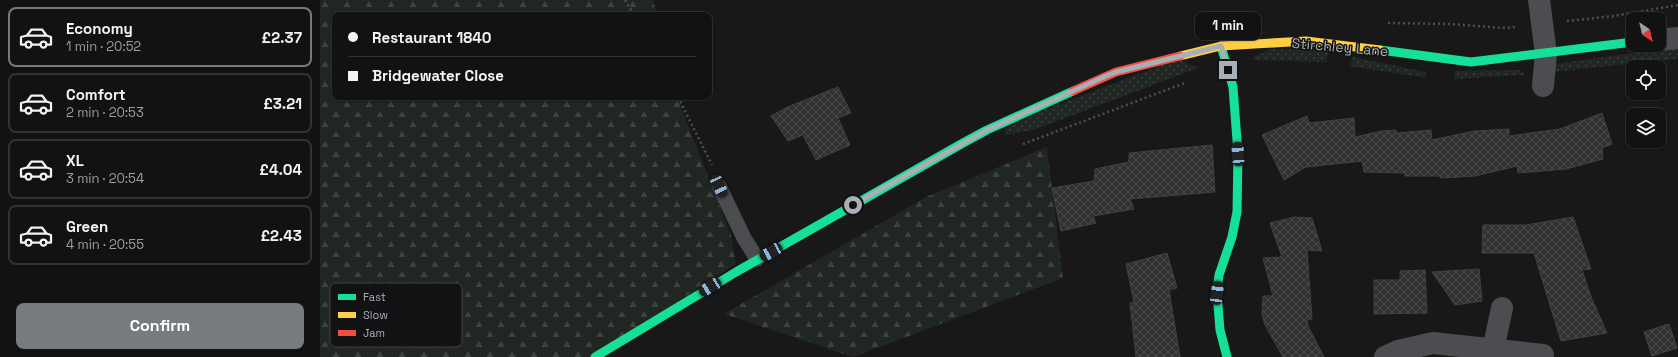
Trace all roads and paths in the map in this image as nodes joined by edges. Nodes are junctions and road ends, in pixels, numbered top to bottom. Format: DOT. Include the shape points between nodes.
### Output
graph roads {
  1 [pos="625,0"];
  2 [pos="1540,0"];
  3 [pos="632,12"];
  4 [pos="1678,38"];
  5 [pos="1666,39"];
  6 [pos="1626,43"];
  7 [pos="1221,46"];
  8 [pos="1546,54"];
  9 [pos="1188,82"];
  10 [pos="1543,86"];
  11 [pos="680,100"];
  12 [pos="987,130"];
  13 [pos="719,186"];
  14 [pos="758,259"];
  15 [pos="1502,308"];
  16 [pos="1493,350"];
  17 [pos="1543,355"];
  18 [pos="595,357"];
  19 [pos="1227,357"];
  20 [pos="1385,357"];
  1 -- 3 [label="path"];
  2 -- 8 [label="street"];
  4 -- 5 [label="street"];
  6 -- 8 [label="street, Stirchley Lane"];
  7 -- 8 [label="street, Stirchley Lane" via="1306,41 1471,62"];
  7 -- 12 [label="street, Stirchley Lane" via="1116,72"];
  7 -- 19 [label="street" via="1233,87 1238,154 1237,212 1217,293 1220,330"];
  8 -- 10 [label="street"];
  9 -- 12 [label="path" via="1017,146 995,144"];
  11 -- 13 [label="path" via="711,162"];
  12 -- 14 [label="street, Stirchley Lane"];
  13 -- 14 [label="lane" via="744,238"];
  14 -- 18 [label="street, Stirchley Lane"];
  15 -- 16 [label="street"];
  16 -- 17 [label="street"];
  16 -- 20 [label="street" via="1433,343 1398,350"];
}
